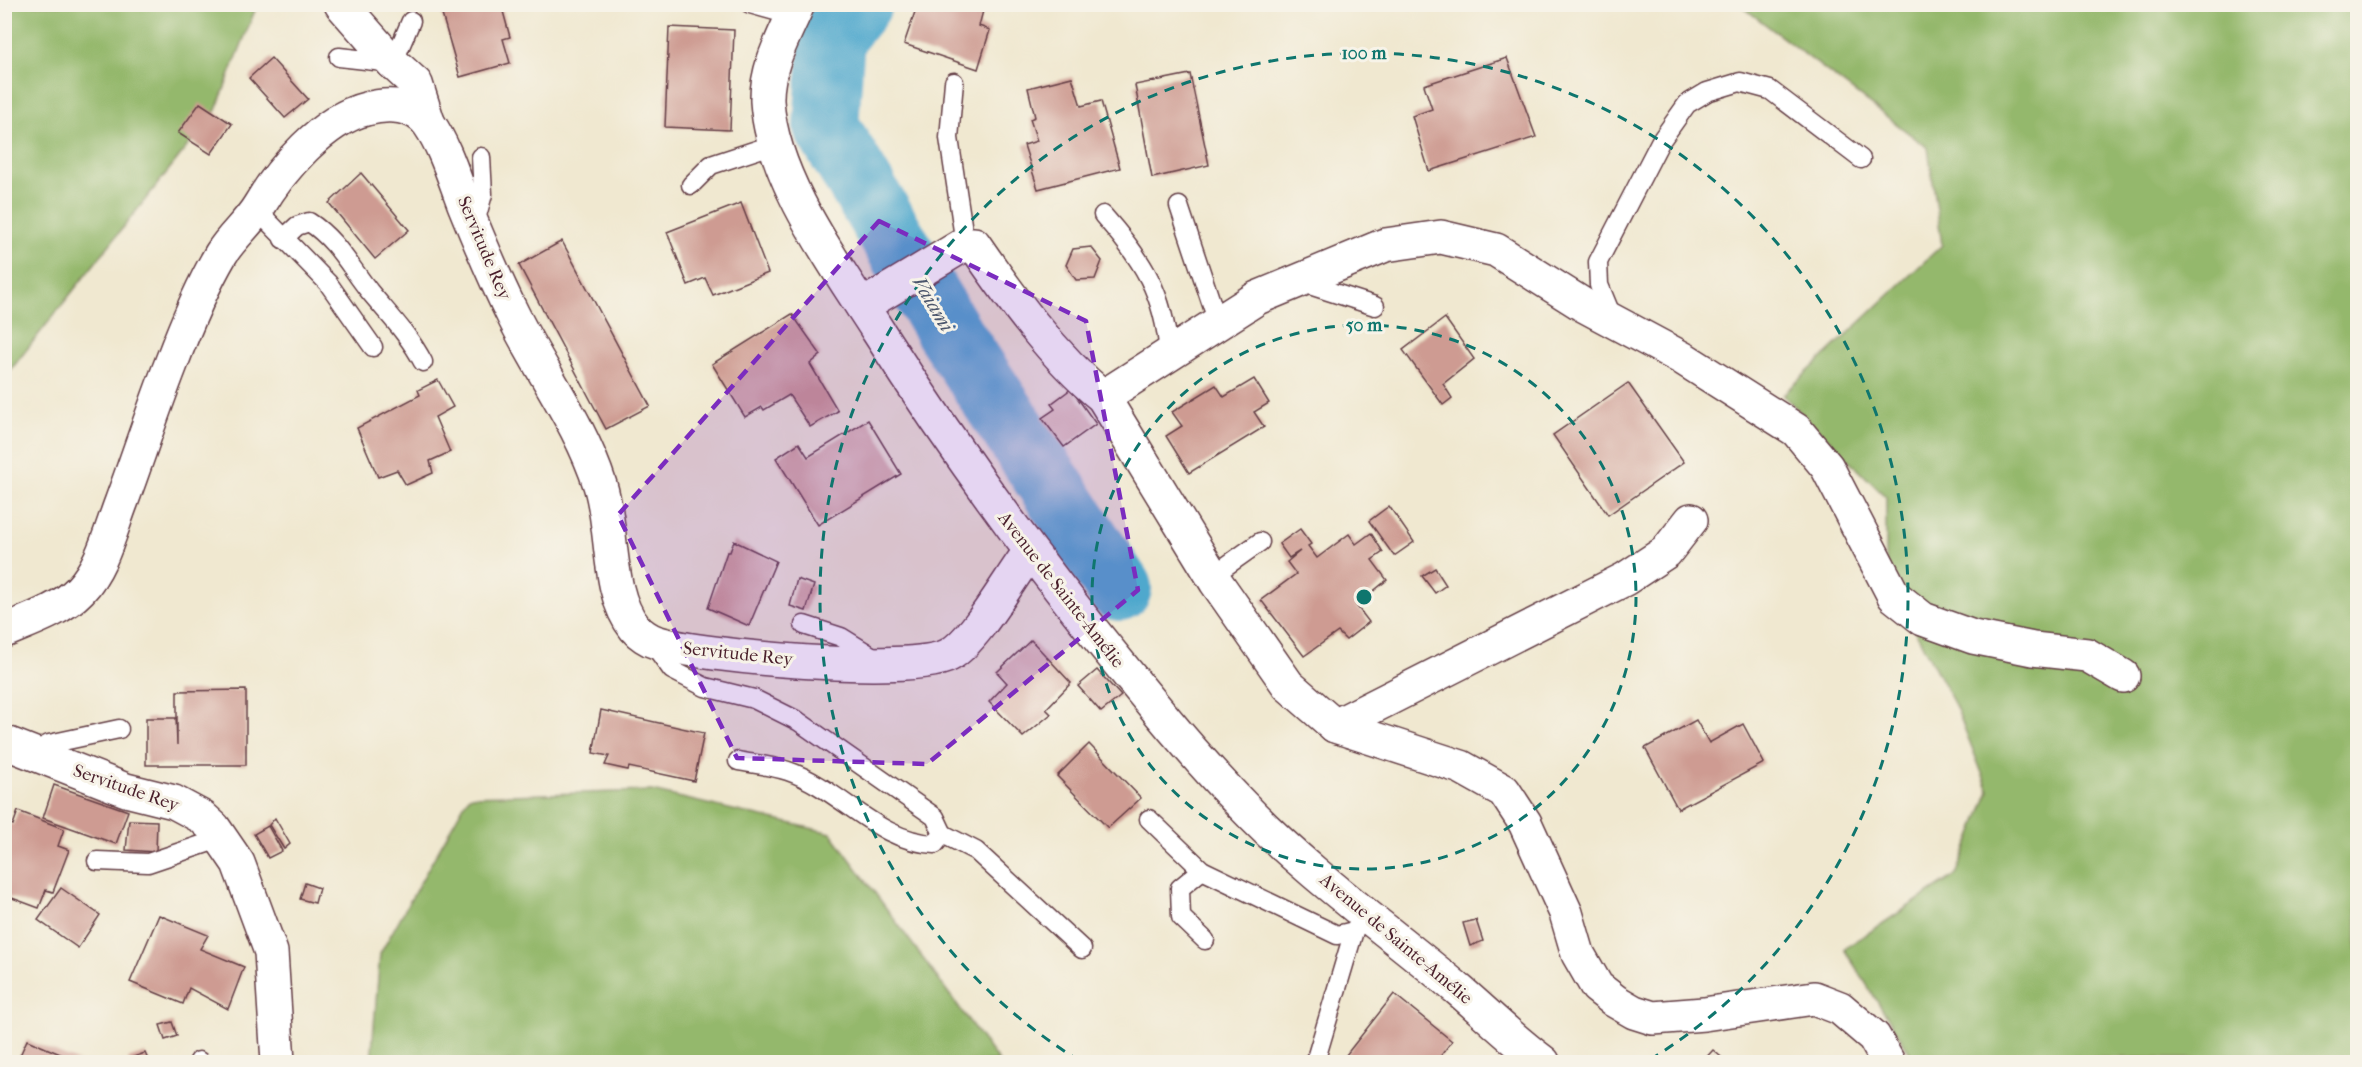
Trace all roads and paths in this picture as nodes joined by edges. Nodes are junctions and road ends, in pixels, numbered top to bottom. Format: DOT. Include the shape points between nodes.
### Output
graph roads {
  1 [pos="341,4"];
  2 [pos="750,4"];
  3 [pos="796,10"];
  4 [pos="411,21"];
  5 [pos="339,57"];
  6 [pos="393,63"];
  7 [pos="954,82"];
  8 [pos="428,122"];
  9 [pos="775,144"];
  10 [pos="481,158"];
  11 [pos="1861,159"];
  12 [pos="691,185"];
  13 [pos="1179,206"];
  14 [pos="257,210"];
  15 [pos="1103,215"];
  16 [pos="470,217"];
  17 [pos="283,239"];
  18 [pos="956,250"];
  19 [pos="1296,281"];
  20 [pos="876,298"];
  21 [pos="1375,306"];
  22 [pos="1613,321"];
  23 [pos="1218,322"];
  24 [pos="373,347"];
  25 [pos="1169,354"];
  26 [pos="423,362"];
  27 [pos="1103,397"];
  28 [pos="1691,520"];
  29 [pos="1260,543"];
  30 [pos="1029,553"];
  31 [pos="1212,576"];
  32 [pos="804,625"];
  33 [pos="4,631"];
  34 [pos="651,641"];
  35 [pos="885,664"];
  36 [pos="2123,676"];
  37 [pos="1335,726"];
  38 [pos="119,729"];
  39 [pos="17,748"];
  40 [pos="738,761"];
  41 [pos="1149,819"];
  42 [pos="944,834"];
  43 [pos="222,838"];
  44 [pos="97,861"];
  45 [pos="1202,870"];
  46 [pos="1360,922"];
  47 [pos="1205,940"];
  48 [pos="1082,949"];
  49 [pos="1528,1058"];
  50 [pos="278,1062"];
  51 [pos="1315,1062"];
  52 [pos="1888,1062"];
  1 -- 6 [label="street, Servitude Rey"];
  2 -- 3 [label="lane"];
  3 -- 9 [label="street, Avenue de Sainte-Amélie" via="771,65 767,98"];
  4 -- 6 [label="lane"];
  5 -- 6 [label="lane"];
  6 -- 8 [label="street, Servitude Rey" via="416,84"];
  7 -- 18 [label="lane" via="949,138"];
  8 -- 14 [label="street" via="411,109 393,105 365,109 342,118 290,162"];
  8 -- 16 [label="street, Servitude Rey"];
  9 -- 12 [label="lane" via="711,165"];
  9 -- 20 [label="street, Avenue de Sainte-Amélie" via="783,171 802,207"];
  10 -- 16 [label="lane" via="483,194 478,212"];
  11 -- 22 [label="lane" via="1770,90 1740,82 1707,92 1687,104 1660,142 1598,262 1599,285"];
  13 -- 23 [label="lane"];
  14 -- 17 [label="lane"];
  14 -- 33 [label="street" via="223,250 198,301 93,572 80,590 58,607"];
  15 -- 25 [label="lane" via="1137,254 1150,277 1167,325"];
  16 -- 34 [label="street, Servitude Rey" via="513,316 588,453 601,488 613,565 626,612 635,629"];
  17 -- 24 [label="lane" via="328,283"];
  17 -- 26 [label="lane" via="297,226 309,222 326,233 405,332"];
  18 -- 20 [label="street"];
  18 -- 27 [label="street" via="974,244 1009,295 1082,380"];
  19 -- 21 [label="lane"];
  19 -- 22 [label="street" via="1384,245 1441,237 1496,250"];
  19 -- 23 [label="street" via="1257,298"];
  20 -- 30 [label="street, Avenue de Sainte-Amélie" via="921,400"];
  22 -- 36 [label="street" via="1684,359 1796,430 1827,467 1894,596 1923,619 1973,636 2087,655"];
  23 -- 25 [label="street"];
  25 -- 27 [label="street"];
  27 -- 31 [label="street"];
  28 -- 37 [label="street" via="1666,552 1625,579"];
  29 -- 31 [label="lane"];
  30 -- 35 [label="street, Servitude Rey" via="968,639 949,655 927,662"];
  30 -- 46 [label="street, Avenue de Sainte-Amélie" via="1176,733 1244,808"];
  31 -- 37 [label="street" via="1288,685"];
  32 -- 35 [label="lane" via="841,636"];
  34 -- 35 [label="street, Servitude Rey" via="750,657"];
  34 -- 42 [label="lane" via="672,670 705,687 754,699 798,721 935,817"];
  37 -- 52 [label="street" via="1461,767 1504,791 1525,823 1548,873 1578,954 1597,987 1615,1001 1653,1018 1814,998 1840,1008 1874,1037"];
  38 -- 39 [label="lane"];
  39 -- 43 [label="street, Servitude Rey" via="126,790 174,802 202,817"];
  40 -- 42 [label="lane" via="789,771 837,797 887,832 917,843 935,844"];
  41 -- 45 [label="lane"];
  42 -- 48 [label="lane" via="976,851"];
  43 -- 44 [label="lane" via="148,863"];
  43 -- 50 [label="street, Servitude Rey" via="238,863 271,952"];
  45 -- 46 [label="lane" via="1337,935"];
  45 -- 47 [label="lane" via="1180,888 1181,917"];
  46 -- 49 [label="street, Avenue de Sainte-Amélie" via="1461,991"];
  46 -- 51 [label="lane"];
}
